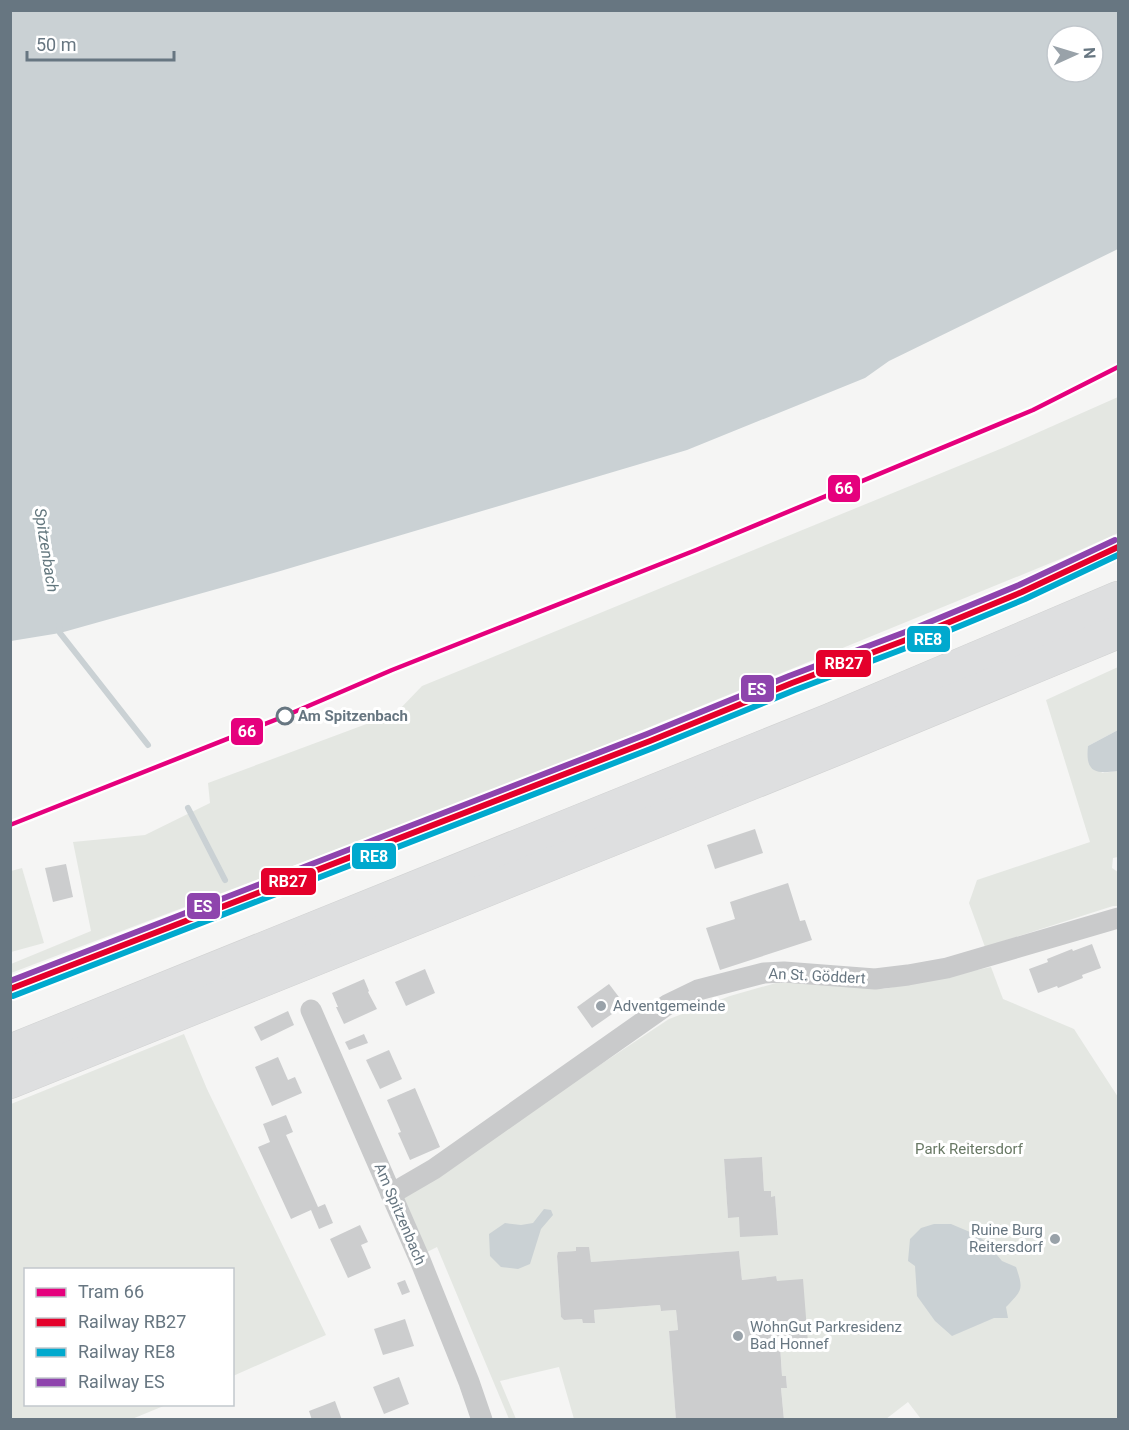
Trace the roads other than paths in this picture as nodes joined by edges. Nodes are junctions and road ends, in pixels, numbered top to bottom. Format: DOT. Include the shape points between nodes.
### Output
graph roads {
  1 [pos="1119,598"];
  2 [pos="1119,632"];
  3 [pos="1119,918"];
  4 [pos="312,1010"];
  5 [pos="10,1051"];
  6 [pos="10,1082"];
  7 [pos="392,1194"];
  8 [pos="482,1419"];
  1 -- 5 [label="highway" via="830,720"];
  2 -- 6 [label="highway"];
  3 -- 7 [label="street, An St. Göddert" via="947,968 908,975 875,979 764,973 698,990 667,1005 434,1169"];
  4 -- 7 [label="street, Am Spitzenbach"];
  7 -- 8 [label="street, Am Spitzenbach"];
}
